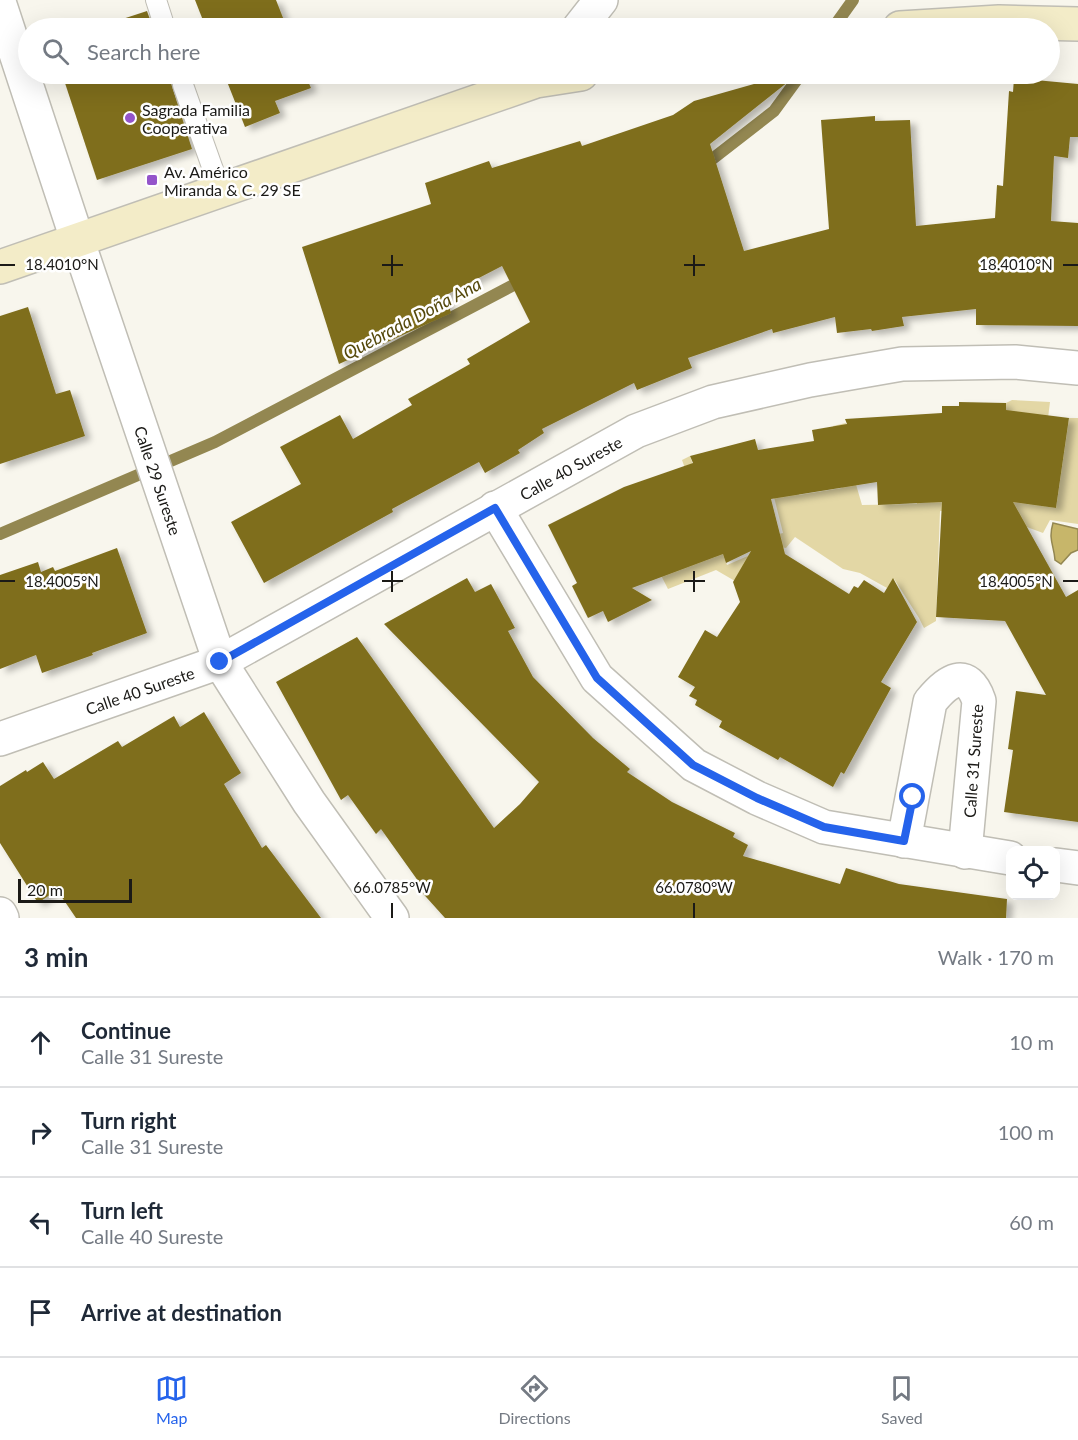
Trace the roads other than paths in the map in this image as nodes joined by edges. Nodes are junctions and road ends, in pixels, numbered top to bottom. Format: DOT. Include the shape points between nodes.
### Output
graph roads {
  1 [pos="156,0"];
  2 [pos="601,0"];
  3 [pos="0,5"];
  4 [pos="162,18"];
  5 [pos="587,18"];
  6 [pos="1060,23"];
  7 [pos="1078,24"];
  8 [pos="18,60"];
  9 [pos="26,84"];
  10 [pos="521,84"];
  11 [pos="183,85"];
  12 [pos="221,192"];
  13 [pos="78,242"];
  14 [pos="0,267"];
  15 [pos="1078,368"];
  16 [pos="495,508"];
  17 [pos="220,662"];
  18 [pos="0,740"];
  19 [pos="904,841"];
  20 [pos="965,852"];
  21 [pos="1006,857"];
  22 [pos="1060,866"];
  23 [pos="1078,868"];
  24 [pos="0,914"];
  25 [pos="2,918"];
  26 [pos="392,918"];
  1 -- 4 [label="lane"];
  2 -- 5 [label="street"];
  3 -- 8 [label="street, Calle 29 Sureste"];
  6 -- 7 [label="street"];
  9 -- 13 [label="street, Calle 29 Sureste"];
  10 -- 12 [label="street"];
  11 -- 12 [label="lane"];
  12 -- 13 [label="street"];
  13 -- 14 [label="street"];
  13 -- 17 [label="street, Calle 29 Sureste"];
  15 -- 16 [label="street, Calle 40 Sureste" via="1015,363 902,364 713,402 636,431"];
  16 -- 17 [label="street, Calle 40 Sureste"];
  16 -- 19 [label="street" via="597,678 693,765 824,827"];
  17 -- 18 [label="street, Calle 40 Sureste"];
  17 -- 26 [label="street, Calle 29 Sureste" via="309,802"];
  19 -- 20 [label="street"];
  19 -- 20 [label="street, Calle 31 Sureste" via="930,702 942,686 955,680 966,681 975,689 979,701"];
  20 -- 21 [label="street"];
  22 -- 23 [label="street"];
  24 -- 25 [label="street"];
}
